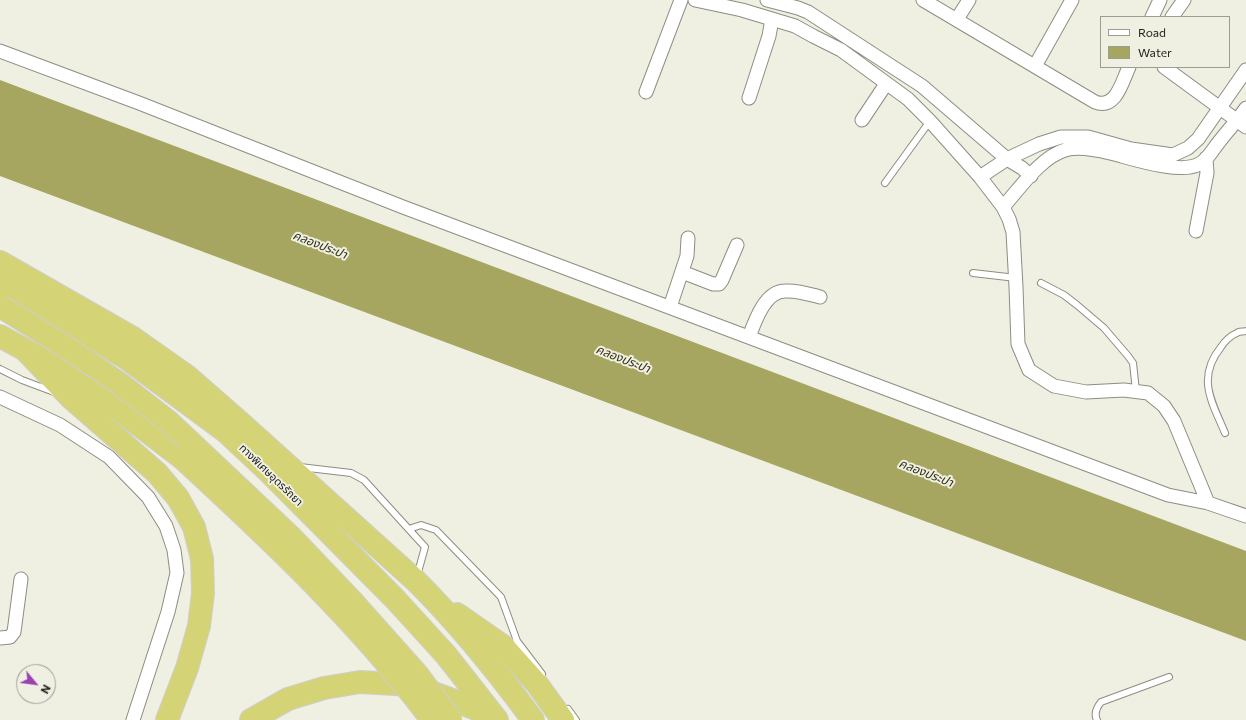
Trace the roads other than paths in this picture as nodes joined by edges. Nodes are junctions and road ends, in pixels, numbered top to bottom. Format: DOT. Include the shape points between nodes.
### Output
graph roads {
  1 [pos="681,0"];
  2 [pos="695,0"];
  3 [pos="767,0"];
  4 [pos="923,0"];
  5 [pos="969,0"];
  6 [pos="1072,0"];
  7 [pos="1160,0"];
  8 [pos="1184,0"];
  9 [pos="798,4"];
  10 [pos="1152,16"];
  11 [pos="1173,16"];
  12 [pos="772,19"];
  13 [pos="957,20"];
  14 [pos="0,51"];
  15 [pos="1034,66"];
  16 [pos="1129,68"];
  17 [pos="1165,68"];
  18 [pos="1246,70"];
  19 [pos="886,84"];
  20 [pos="646,92"];
  21 [pos="749,98"];
  22 [pos="1219,108"];
  23 [pos="1246,108"];
  24 [pos="862,120"];
  25 [pos="930,121"];
  26 [pos="1242,124"];
  27 [pos="1206,158"];
  28 [pos="1007,159"];
  29 [pos="1031,176"];
  30 [pos="980,177"];
  31 [pos="885,183"];
  32 [pos="1003,207"];
  33 [pos="1196,231"];
  34 [pos="688,238"];
  35 [pos="737,244"];
  36 [pos="0,262"];
  37 [pos="682,272"];
  38 [pos="973,273"];
  39 [pos="1016,278"];
  40 [pos="1041,283"];
  41 [pos="0,284"];
  42 [pos="820,296"];
  43 [pos="0,306"];
  44 [pos="670,307"];
  45 [pos="1246,331"];
  46 [pos="0,336"];
  47 [pos="749,337"];
  48 [pos="26,351"];
  49 [pos="0,369"];
  50 [pos="1136,391"];
  51 [pos="0,397"];
  52 [pos="70,398"];
  53 [pos="1225,433"];
  54 [pos="288,466"];
  55 [pos="1208,503"];
  56 [pos="1246,516"];
  57 [pos="409,529"];
  58 [pos="21,579"];
  59 [pos="416,581"];
  60 [pos="434,600"];
  61 [pos="0,638"];
  62 [pos="1169,677"];
  63 [pos="545,678"];
  64 [pos="563,711"];
  65 [pos="528,714"];
  66 [pos="133,720"];
  67 [pos="167,720"];
  68 [pos="251,720"];
  69 [pos="432,720"];
  70 [pos="451,720"];
  71 [pos="497,720"];
  72 [pos="576,720"];
  73 [pos="1097,720"];
  1 -- 20 [label="street"];
  2 -- 12 [label="street"];
  3 -- 9 [label="street"];
  4 -- 13 [label="street"];
  5 -- 13 [label="street"];
  6 -- 15 [label="street"];
  7 -- 10 [label="street"];
  8 -- 11 [label="street"];
  9 -- 28 [label="street" via="922,86"];
  12 -- 19 [label="street" via="795,26 841,50"];
  12 -- 21 [label="street"];
  13 -- 15 [label="street"];
  14 -- 44 [label="street"];
  15 -- 16 [label="street" via="1101,104 1113,100"];
  17 -- 22 [label="street"];
  18 -- 22 [label="street"];
  19 -- 24 [label="street"];
  19 -- 25 [label="street" via="908,99"];
  22 -- 26 [label="street"];
  22 -- 28 [label="street" via="1198,139 1188,148 1173,155 1131,149 1088,137 1061,137"];
  23 -- 26 [label="street"];
  25 -- 30 [label="street"];
  25 -- 31 [label="lane"];
  26 -- 27 [label="street"];
  27 -- 29 [label="street" via="1199,165 1187,168 1165,167 1092,148 1066,149 1052,156"];
  27 -- 33 [label="street" via="1207,173"];
  28 -- 29 [label="street"];
  28 -- 30 [label="street"];
  29 -- 32 [label="street"];
  30 -- 32 [label="street"];
  32 -- 39 [label="street" via="1013,232"];
  34 -- 37 [label="street" via="687,256"];
  35 -- 37 [label="street" via="719,284"];
  36 -- 54 [label="highway" via="133,338 187,376"];
  37 -- 44 [label="street"];
  38 -- 39 [label="lane"];
  39 -- 50 [label="street" via="1018,344 1029,370 1054,386 1086,392"];
  40 -- 50 [label="lane" via="1064,295 1104,328 1133,363"];
  41 -- 71 [label="highway, ทางพิเศษอุดรรัถยา" via="126,358 225,431 400,605 446,655"];
  42 -- 47 [label="street" via="784,290 773,294 757,317"];
  43 -- 70 [label="highway, bridge" via="123,386 169,422 292,538 352,601 417,674"];
  44 -- 47 [label="street"];
  45 -- 53 [label="lane" via="1237,332 1222,344 1213,356 1209,368 1209,395"];
  46 -- 48 [label="highway"];
  47 -- 55 [label="street" via="1168,495"];
  48 -- 52 [label="highway"];
  48 -- 69 [label="highway, bridge" via="69,374 182,458 282,552 342,613 412,693"];
  49 -- 52 [label="lane"];
  50 -- 55 [label="street" via="1148,393 1164,406 1174,421"];
  51 -- 66 [label="street" via="60,425 109,457 148,497 166,526 174,550 177,573 168,612"];
  52 -- 67 [label="highway" via="157,472 178,498 194,527 202,559 203,593 199,626 187,668"];
  54 -- 57 [label="lane" via="351,473 364,480"];
  54 -- 59 [label="highway"];
  55 -- 56 [label="street"];
  57 -- 59 [label="lane" via="425,547"];
  57 -- 63 [label="lane" via="421,526 436,530 501,597 517,641"];
  58 -- 61 [label="street" via="14,632 10,637"];
  59 -- 60 [label="highway"];
  60 -- 64 [label="highway" via="468,620 503,646"];
  60 -- 65 [label="highway" via="484,655"];
  62 -- 73 [label="lane" via="1101,702 1096,711"];
  64 -- 72 [label="lane"];
  68 -- 71 [label="highway" via="288,699 324,688 360,682 412,685 474,708"];
}
